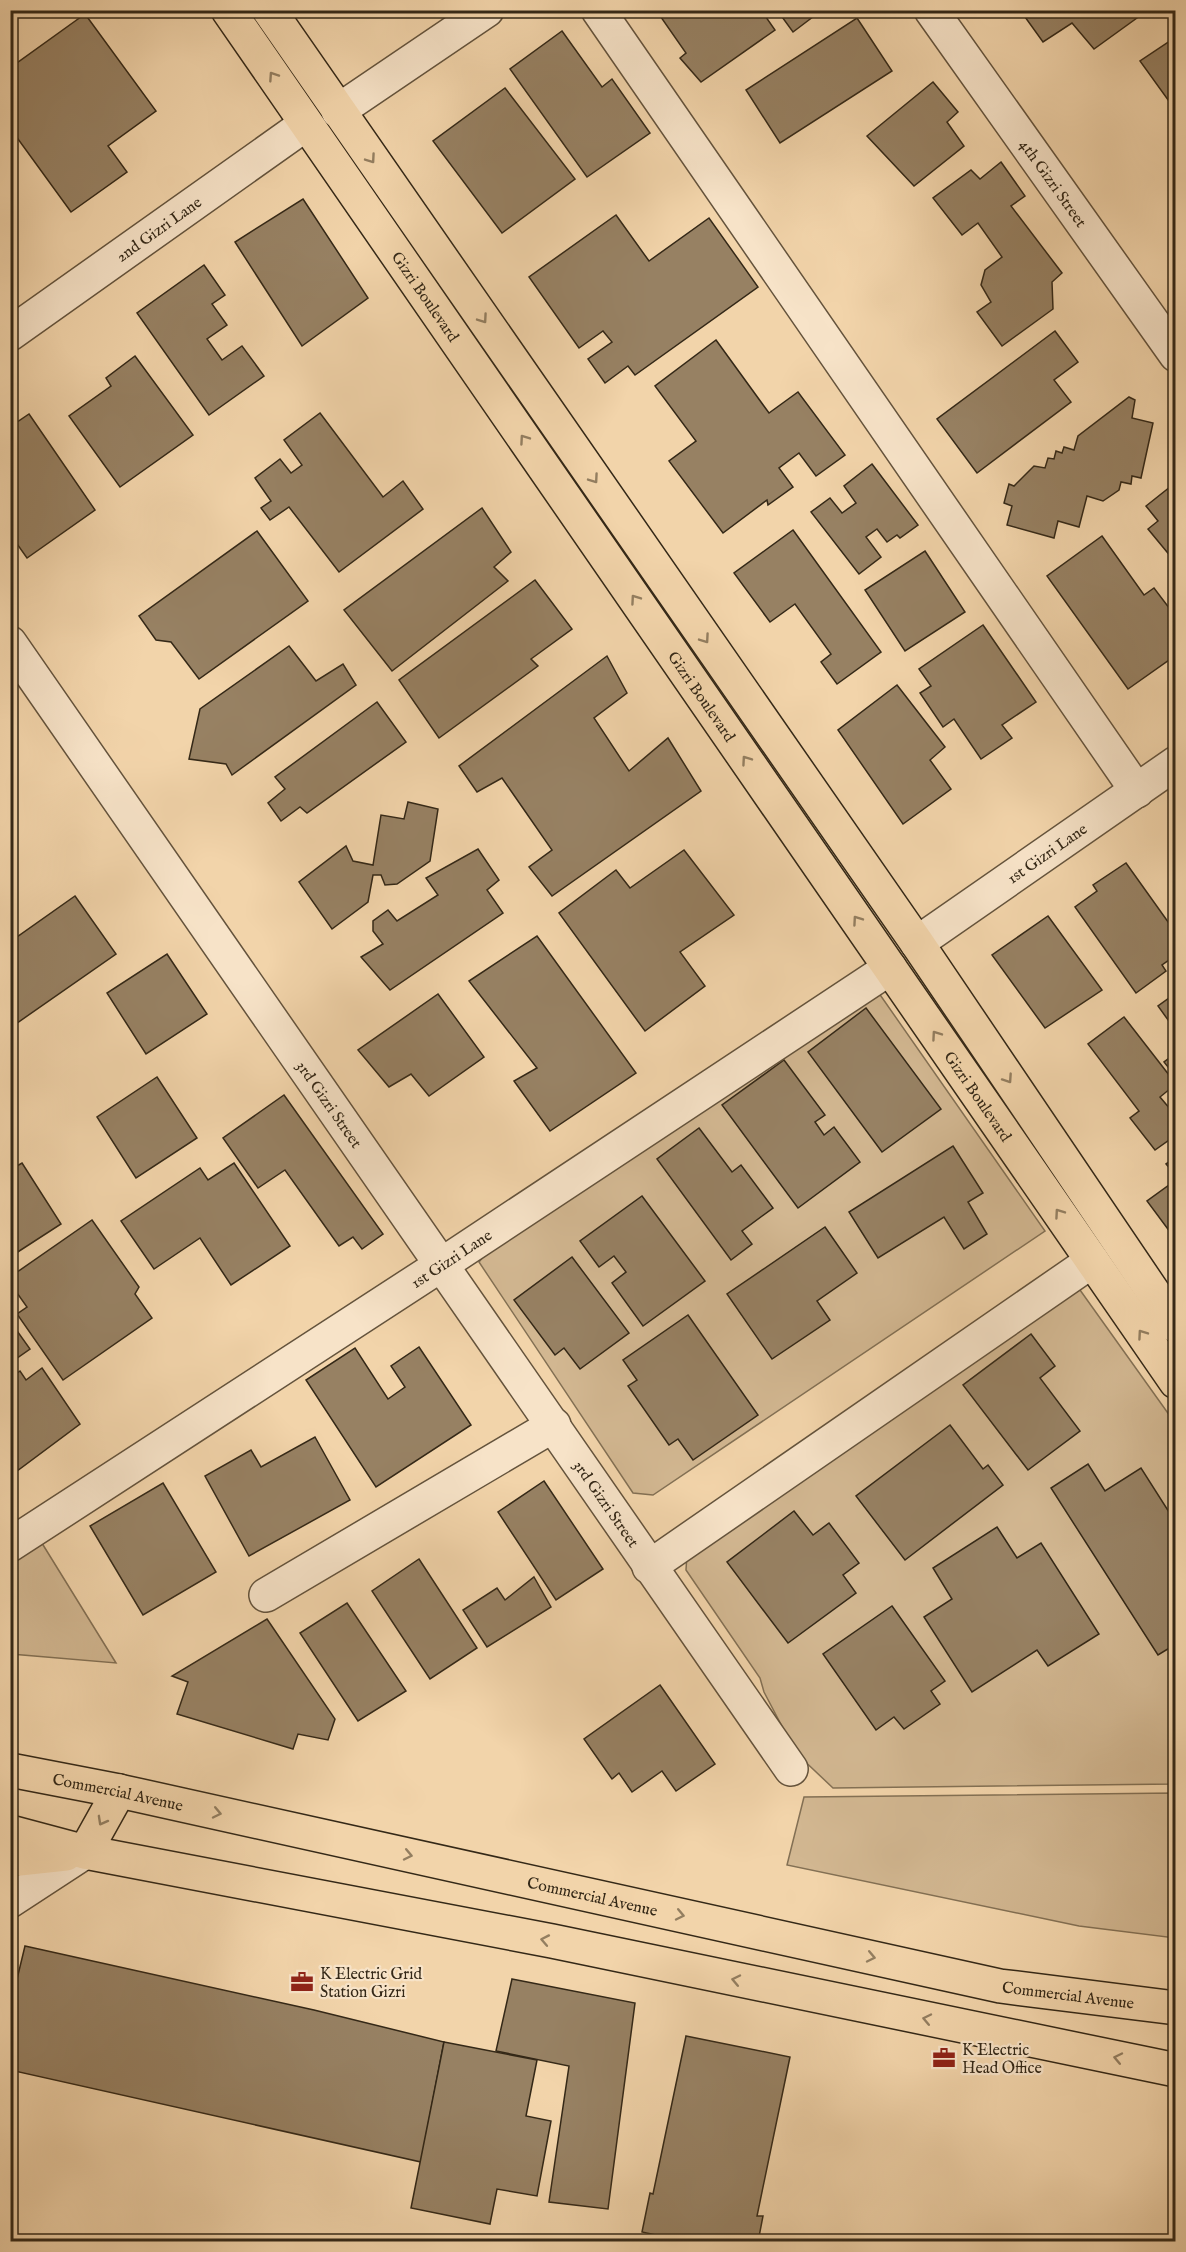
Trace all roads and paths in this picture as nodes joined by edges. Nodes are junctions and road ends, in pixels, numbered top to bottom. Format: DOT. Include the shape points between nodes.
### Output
graph roads {
  1 [pos="228,10"];
  2 [pos="269,10"];
  3 [pos="487,10"];
  4 [pos="598,10"];
  5 [pos="931,10"];
  6 [pos="338,111"];
  7 [pos="306,124"];
  8 [pos="10,334"];
  9 [pos="1176,355"];
  10 [pos="10,643"];
  11 [pos="1176,763"];
  12 [pos="1137,791"];
  13 [pos="917,943"];
  14 [pos="890,968"];
  15 [pos="1092,1261"];
  16 [pos="441,1265"];
  17 [pos="1176,1326"];
  18 [pos="1176,1382"];
  19 [pos="554,1425"];
  20 [pos="10,1545"];
  21 [pos="649,1567"];
  22 [pos="266,1595"];
  23 [pos="791,1769"];
  24 [pos="10,1770"];
  25 [pos="119,1791"];
  26 [pos="10,1832"];
  27 [pos="86,1852"];
  28 [pos="10,1860"];
  29 [pos="10,1901"];
  30 [pos="1176,2008"];
  31 [pos="1176,2070"];
  7 -- 1 [label="main road, Gizri Boulevard, one-way"];
  2 -- 6 [label="main road, Gizri Boulevard"];
  3 -- 6 [label="street"];
  4 -- 12 [label="street"];
  5 -- 9 [label="street, 4th Gizri Street"];
  6 -- 13 [label="main road, Gizri Boulevard, one-way"];
  7 -- 8 [label="street, 2nd Gizri Lane"];
  14 -- 7 [label="main road, Gizri Boulevard, one-way"];
  10 -- 16 [label="street, 3rd Gizri Street"];
  11 -- 12 [label="street, 1st Gizri Lane"];
  12 -- 13 [label="street, 1st Gizri Lane"];
  13 -- 17 [label="main road, Gizri Boulevard, one-way"];
  15 -- 14 [label="main road, Gizri Boulevard, one-way"];
  14 -- 16 [label="street, 1st Gizri Lane"];
  18 -- 15 [label="main road, Gizri Boulevard, one-way"];
  15 -- 21 [label="street"];
  16 -- 19 [label="street, 3rd Gizri Street"];
  16 -- 20 [label="street, 1st Gizri Lane"];
  19 -- 21 [label="street, 3rd Gizri Street"];
  19 -- 22 [label="street"];
  21 -- 23 [label="street, 3rd Gizri Street"];
  24 -- 25 [label="main road, Commercial Avenue"];
  25 -- 27 [label="main road, one-way"];
  25 -- 30 [label="main road, Commercial Avenue, one-way" via="1000,1986"];
  26 -- 27 [label="main road"];
  27 -- 28 [label="main road"];
  27 -- 29 [label="street"];
  31 -- 27 [label="main road, one-way" via="552,1941"];
}
